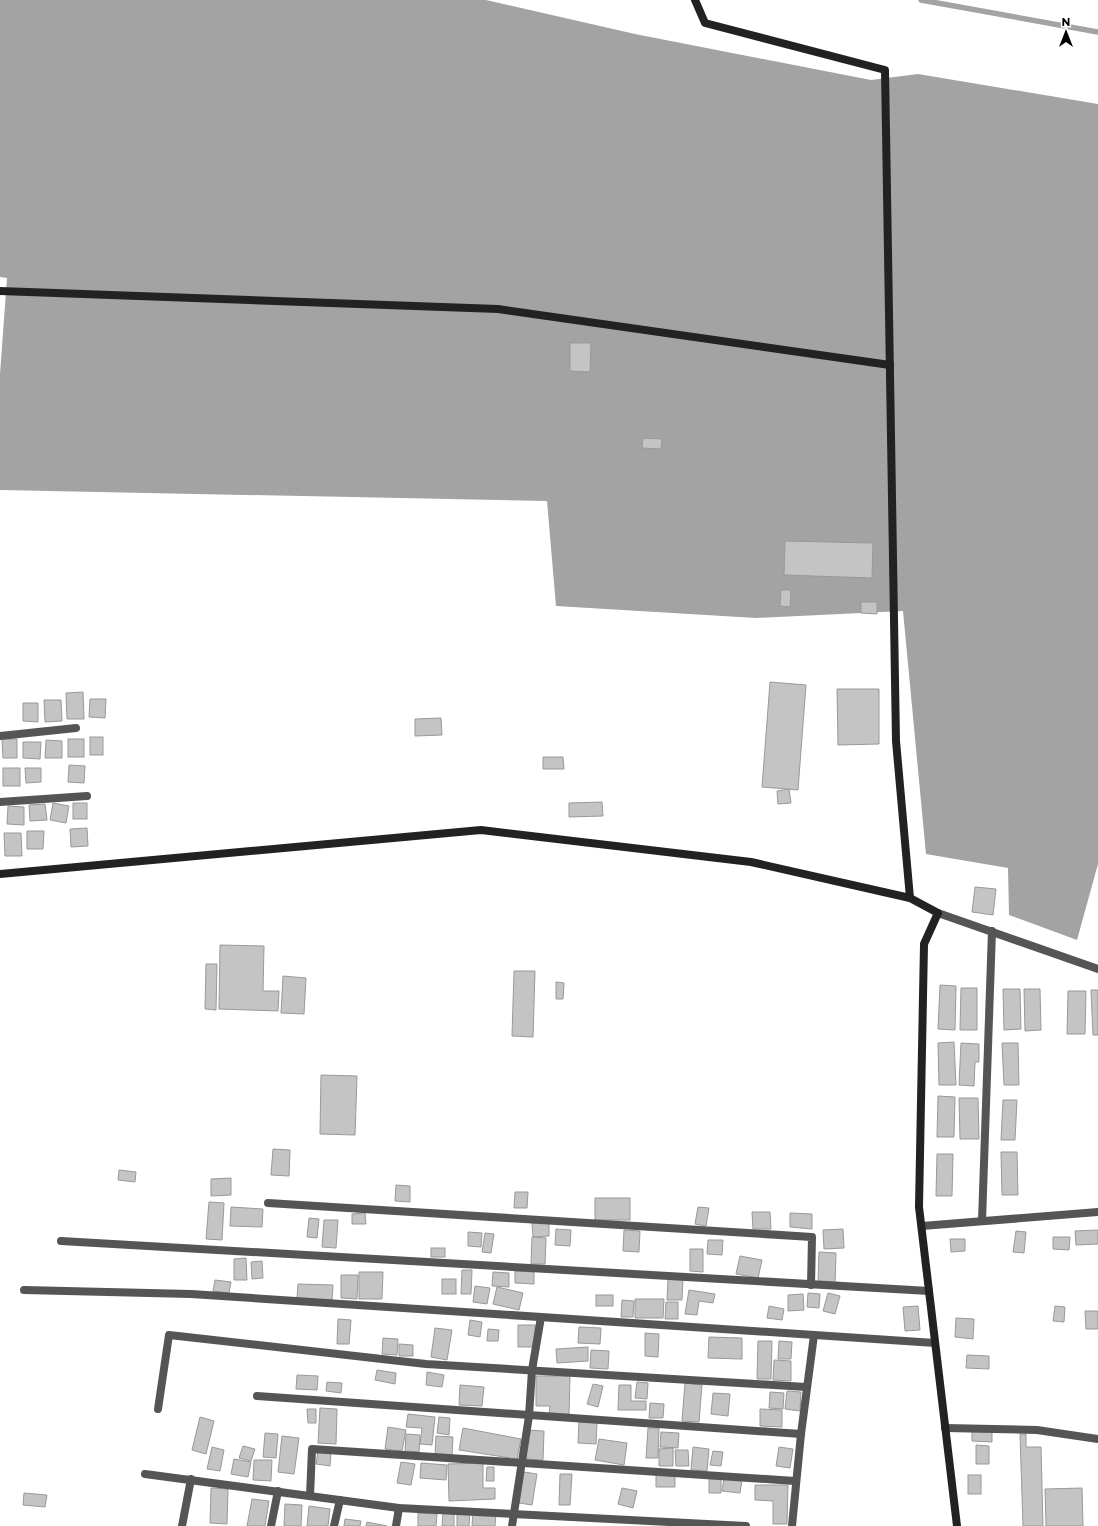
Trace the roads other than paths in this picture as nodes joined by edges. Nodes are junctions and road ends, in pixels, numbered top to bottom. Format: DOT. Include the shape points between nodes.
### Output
graph roads {
  1 [pos="696,3"];
  2 [pos="0,291"];
  3 [pos="890,365"];
  4 [pos="76,728"];
  5 [pos="0,736"];
  6 [pos="87,796"];
  7 [pos="0,802"];
  8 [pos="0,874"];
  9 [pos="910,898"];
  10 [pos="938,913"];
  11 [pos="992,931"];
  12 [pos="1098,969"];
  13 [pos="268,1204"];
  14 [pos="1098,1212"];
  15 [pos="982,1221"];
  16 [pos="922,1226"];
  17 [pos="61,1241"];
  18 [pos="811,1285"];
  19 [pos="24,1290"];
  20 [pos="929,1292"];
  21 [pos="541,1317"];
  22 [pos="814,1335"];
  23 [pos="935,1343"];
  24 [pos="532,1370"];
  25 [pos="806,1387"];
  26 [pos="257,1396"];
  27 [pos="158,1408"];
  28 [pos="529,1416"];
  29 [pos="945,1428"];
  30 [pos="801,1434"];
  31 [pos="1098,1439"];
  32 [pos="522,1463"];
  33 [pos="145,1474"];
  34 [pos="191,1479"];
  35 [pos="795,1481"];
  36 [pos="278,1491"];
  37 [pos="310,1496"];
  38 [pos="340,1500"];
  39 [pos="399,1508"];
  40 [pos="515,1512"];
  41 [pos="182,1526"];
  42 [pos="271,1526"];
  43 [pos="334,1526"];
  44 [pos="396,1526"];
  45 [pos="512,1526"];
  46 [pos="746,1526"];
  47 [pos="792,1526"];
  48 [pos="957,1526"];
  1 -- 3 [label="street" via="705,23 885,70"];
  2 -- 3 [label="street" via="498,309"];
  3 -- 9 [label="street" via="896,741"];
  4 -- 5 [label="street"];
  6 -- 7 [label="street"];
  8 -- 9 [label="street" via="481,830 751,862"];
  9 -- 10 [label="street"];
  10 -- 11 [label="street"];
  10 -- 16 [label="street" via="924,944 919,1207"];
  11 -- 12 [label="street"];
  11 -- 15 [label="street"];
  13 -- 18 [label="street" via="812,1238"];
  14 -- 15 [label="street"];
  15 -- 16 [label="street"];
  16 -- 20 [label="street"];
  17 -- 18 [label="street"];
  18 -- 20 [label="street"];
  19 -- 21 [label="street" via="191,1294"];
  20 -- 23 [label="street"];
  21 -- 22 [label="street"];
  21 -- 24 [label="street"];
  22 -- 23 [label="street"];
  22 -- 25 [label="street"];
  23 -- 29 [label="street"];
  24 -- 25 [label="street"];
  24 -- 27 [label="street" via="426,1364 169,1335"];
  24 -- 28 [label="street"];
  25 -- 30 [label="street"];
  26 -- 28 [label="street"];
  28 -- 30 [label="street"];
  28 -- 32 [label="street"];
  29 -- 31 [label="street" via="1037,1430"];
  29 -- 48 [label="street"];
  30 -- 35 [label="street"];
  32 -- 35 [label="street"];
  32 -- 37 [label="street" via="312,1449"];
  32 -- 40 [label="street"];
  33 -- 34 [label="street"];
  34 -- 36 [label="street"];
  34 -- 41 [label="street"];
  35 -- 47 [label="street"];
  36 -- 37 [label="street"];
  36 -- 42 [label="street"];
  37 -- 38 [label="street"];
  38 -- 39 [label="street"];
  38 -- 43 [label="street"];
  39 -- 40 [label="street"];
  39 -- 44 [label="street"];
  40 -- 45 [label="street"];
  40 -- 46 [label="street"];
}
